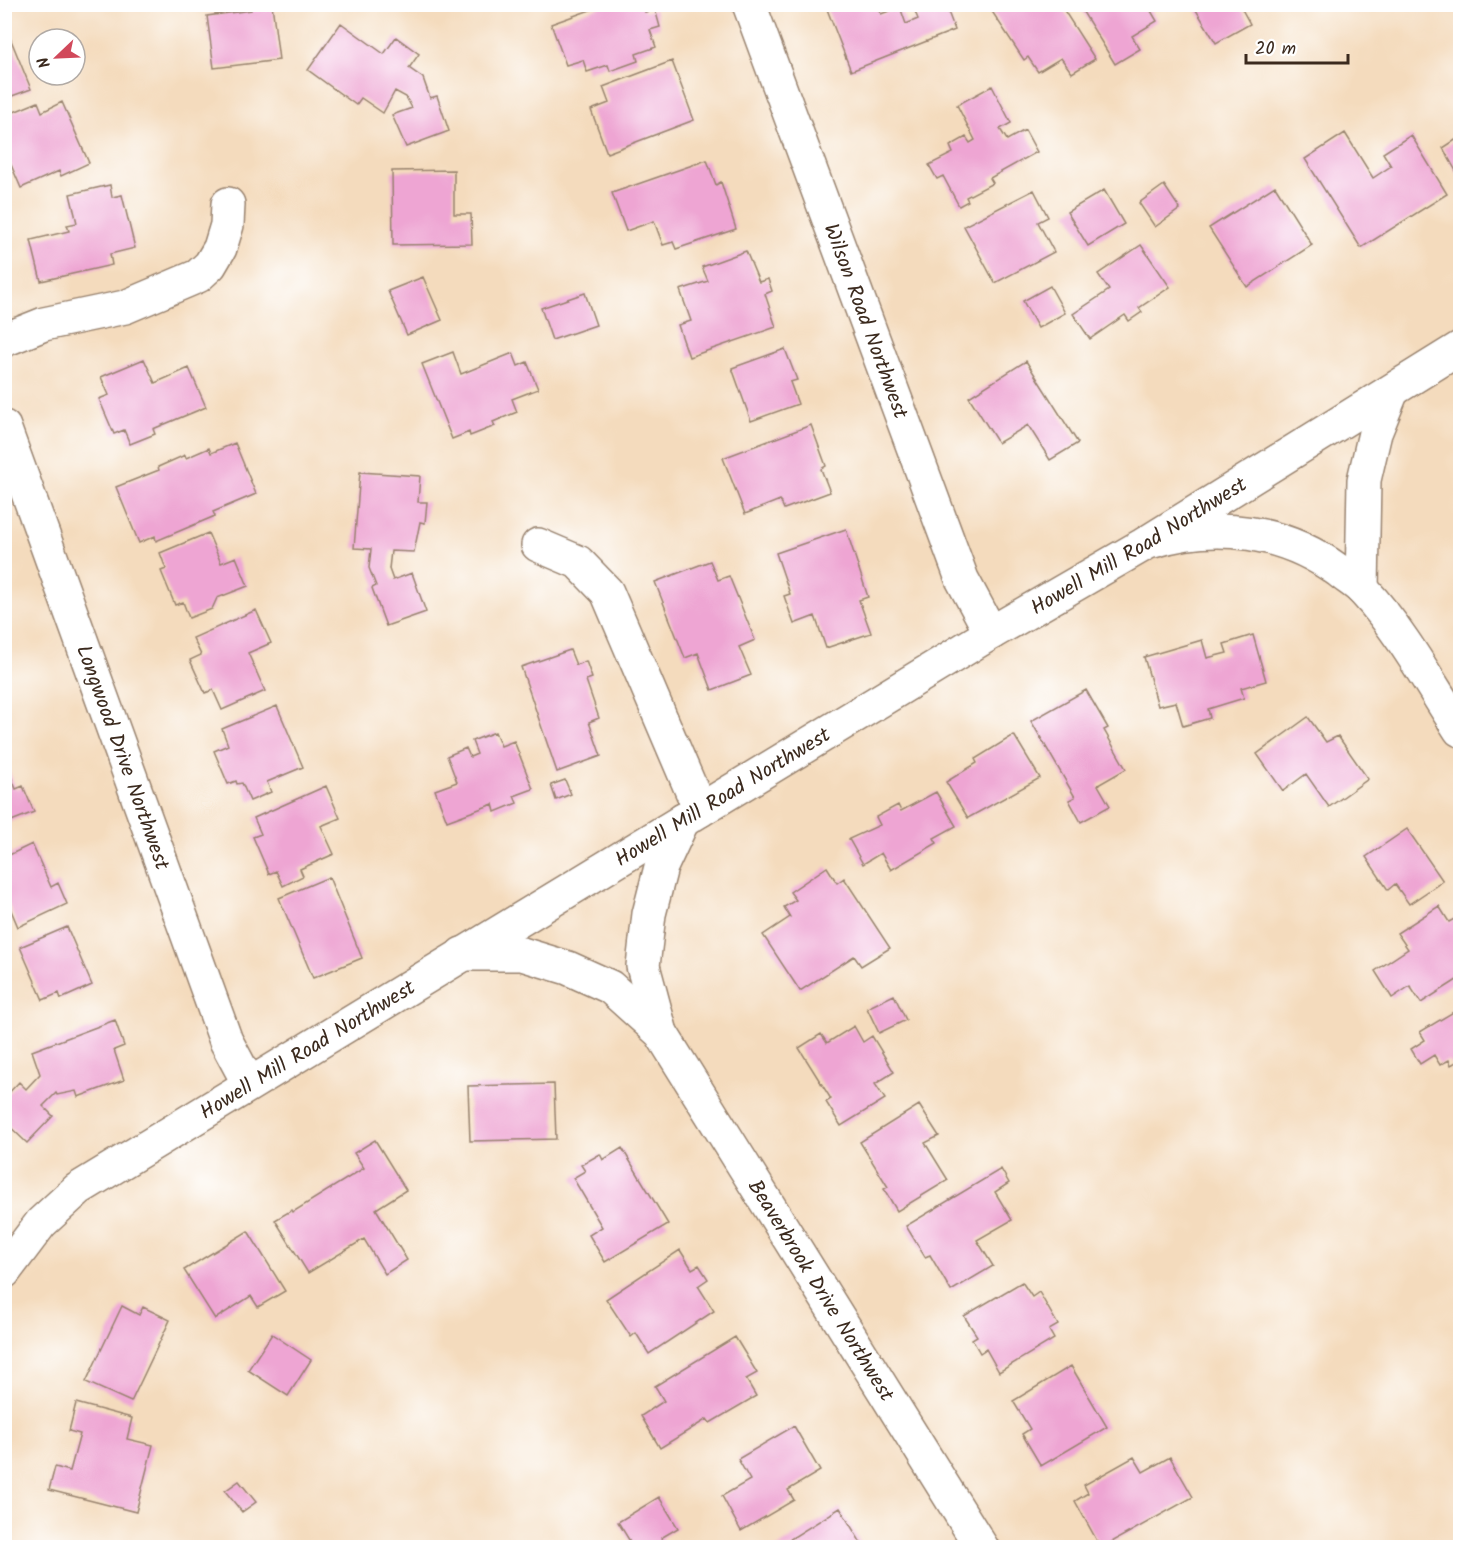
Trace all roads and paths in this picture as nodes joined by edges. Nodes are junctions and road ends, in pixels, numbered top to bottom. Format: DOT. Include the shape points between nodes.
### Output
graph roads {
  1 [pos="750,4"];
  2 [pos="228,204"];
  3 [pos="4,340"];
  4 [pos="1461,348"];
  5 [pos="1392,391"];
  6 [pos="4,427"];
  7 [pos="1143,544"];
  8 [pos="538,545"];
  9 [pos="1362,589"];
  10 [pos="991,633"];
  11 [pos="1461,730"];
  12 [pos="691,815"];
  13 [pos="462,954"];
  14 [pos="661,1033"];
  15 [pos="249,1084"];
  16 [pos="4,1272"];
  17 [pos="982,1548"];
  1 -- 10 [label="street, Wilson Road Northwest" via="962,579"];
  2 -- 3 [label="street" via="220,248 198,276 125,308 44,324"];
  4 -- 5 [label="street, Howell Mill Road Northwest"];
  5 -- 7 [label="street, Howell Mill Road Northwest"];
  5 -- 9 [label="street" via="1375,433 1364,480"];
  6 -- 15 [label="street, Longwood Drive Northwest" via="226,1041"];
  7 -- 9 [label="street" via="1213,529 1265,535 1317,555"];
  7 -- 10 [label="street, Howell Mill Road Northwest"];
  8 -- 12 [label="street" via="578,562 607,592"];
  9 -- 11 [label="street"];
  10 -- 12 [label="street, Howell Mill Road Northwest"];
  12 -- 13 [label="street, Howell Mill Road Northwest"];
  12 -- 14 [label="street, Beaverbrook Drive Northwest" via="661,867 649,914 643,966"];
  13 -- 14 [label="street, Beaverbrook Drive Northwest" via="522,954 568,968 610,987"];
  13 -- 15 [label="street, Howell Mill Road Northwest"];
  14 -- 17 [label="street, Beaverbrook Drive Northwest"];
  15 -- 16 [label="street, Howell Mill Road Northwest" via="78,1190 41,1223"];
}
